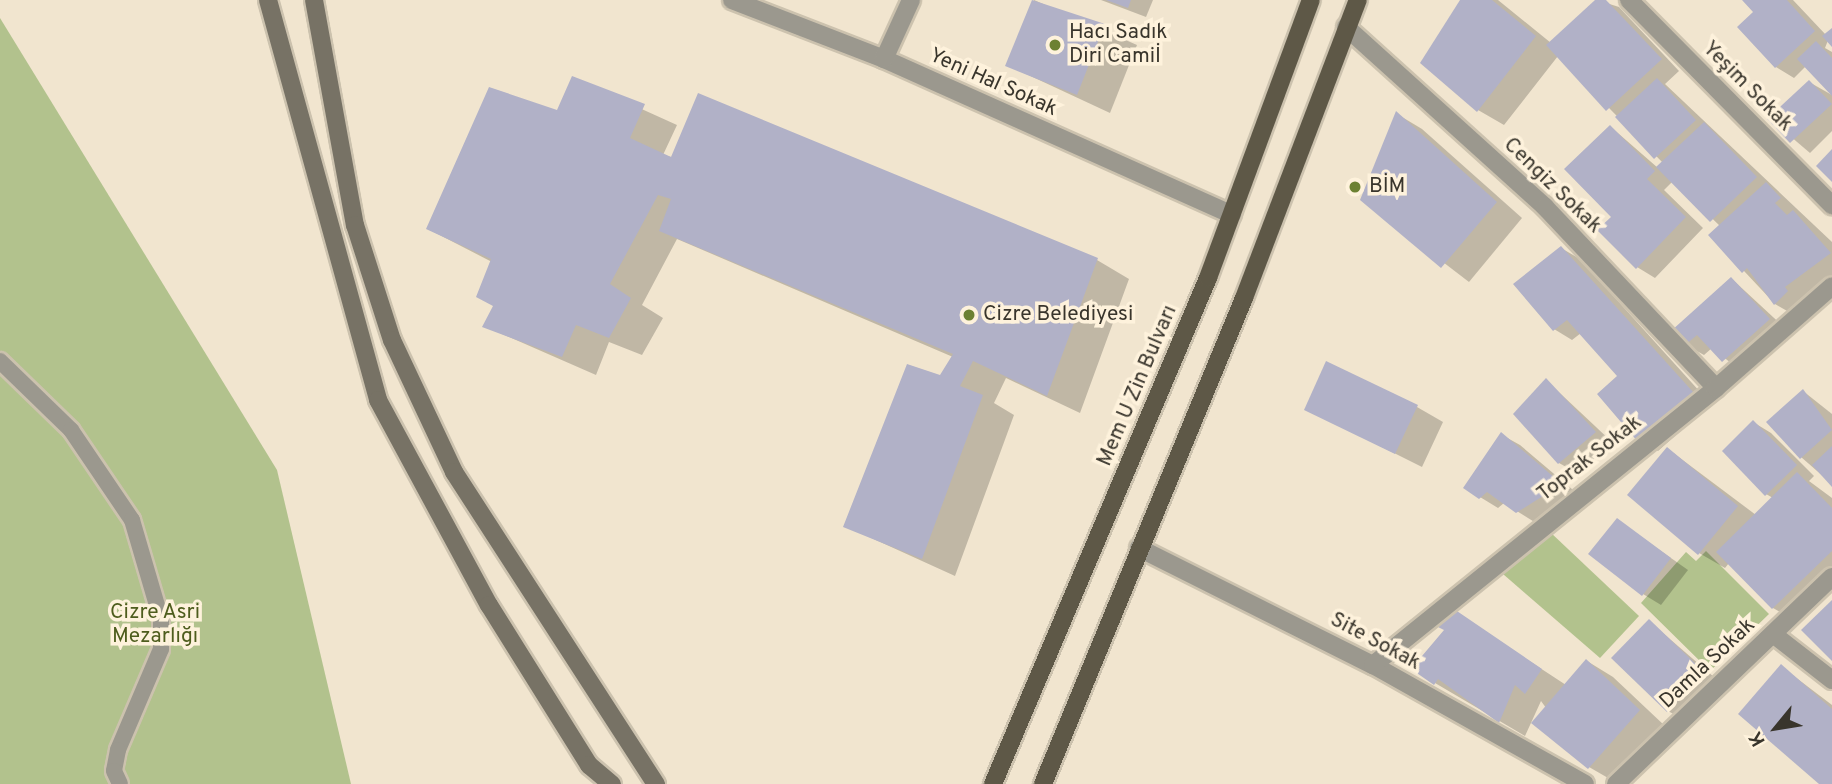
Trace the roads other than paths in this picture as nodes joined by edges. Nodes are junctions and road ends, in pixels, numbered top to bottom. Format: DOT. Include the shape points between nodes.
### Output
graph roads {
  1 [pos="268,0"];
  2 [pos="314,0"];
  3 [pos="732,0"];
  4 [pos="911,0"];
  5 [pos="1311,0"];
  6 [pos="1358,0"];
  7 [pos="1629,0"];
  8 [pos="1346,27"];
  9 [pos="884,60"];
  10 [pos="1832,205"];
  11 [pos="1232,215"];
  12 [pos="1832,286"];
  13 [pos="0,361"];
  14 [pos="1716,388"];
  15 [pos="1139,548"];
  16 [pos="1832,577"];
  17 [pos="1773,634"];
  18 [pos="1373,665"];
  19 [pos="1832,680"];
  20 [pos="120,784"];
  21 [pos="612,784"];
  22 [pos="656,784"];
  23 [pos="993,784"];
  24 [pos="1043,784"];
  25 [pos="1586,784"];
  26 [pos="1616,784"];
  1 -- 21 [label="street" via="379,400 489,605 589,765"];
  2 -- 22 [label="street" via="355,225 392,340 454,472"];
  3 -- 9 [label="street, Yeni Hal Sokak"];
  4 -- 9 [label="street"];
  5 -- 11 [label="main road, Mem U Zin Bulvarı"];
  6 -- 8 [label="main road"];
  7 -- 10 [label="street, Yeşim Sokak"];
  8 -- 14 [label="street, Cengiz Sokak" via="1545,207"];
  8 -- 15 [label="main road" via="1244,298"];
  9 -- 11 [label="street, Yeni Hal Sokak"];
  11 -- 23 [label="main road, Mem U Zin Bulvarı"];
  12 -- 14 [label="street, Toprak Sokak"];
  13 -- 20 [label="lane" via="71,430 132,520 161,619 161,649 118,750 114,771"];
  14 -- 18 [label="street, Toprak Sokak"];
  15 -- 18 [label="street, Site Sokak"];
  15 -- 24 [label="main road"];
  16 -- 17 [label="street, Damla Sokak"];
  17 -- 19 [label="street"];
  17 -- 26 [label="street, Damla Sokak"];
  18 -- 25 [label="street, Site Sokak"];
}
